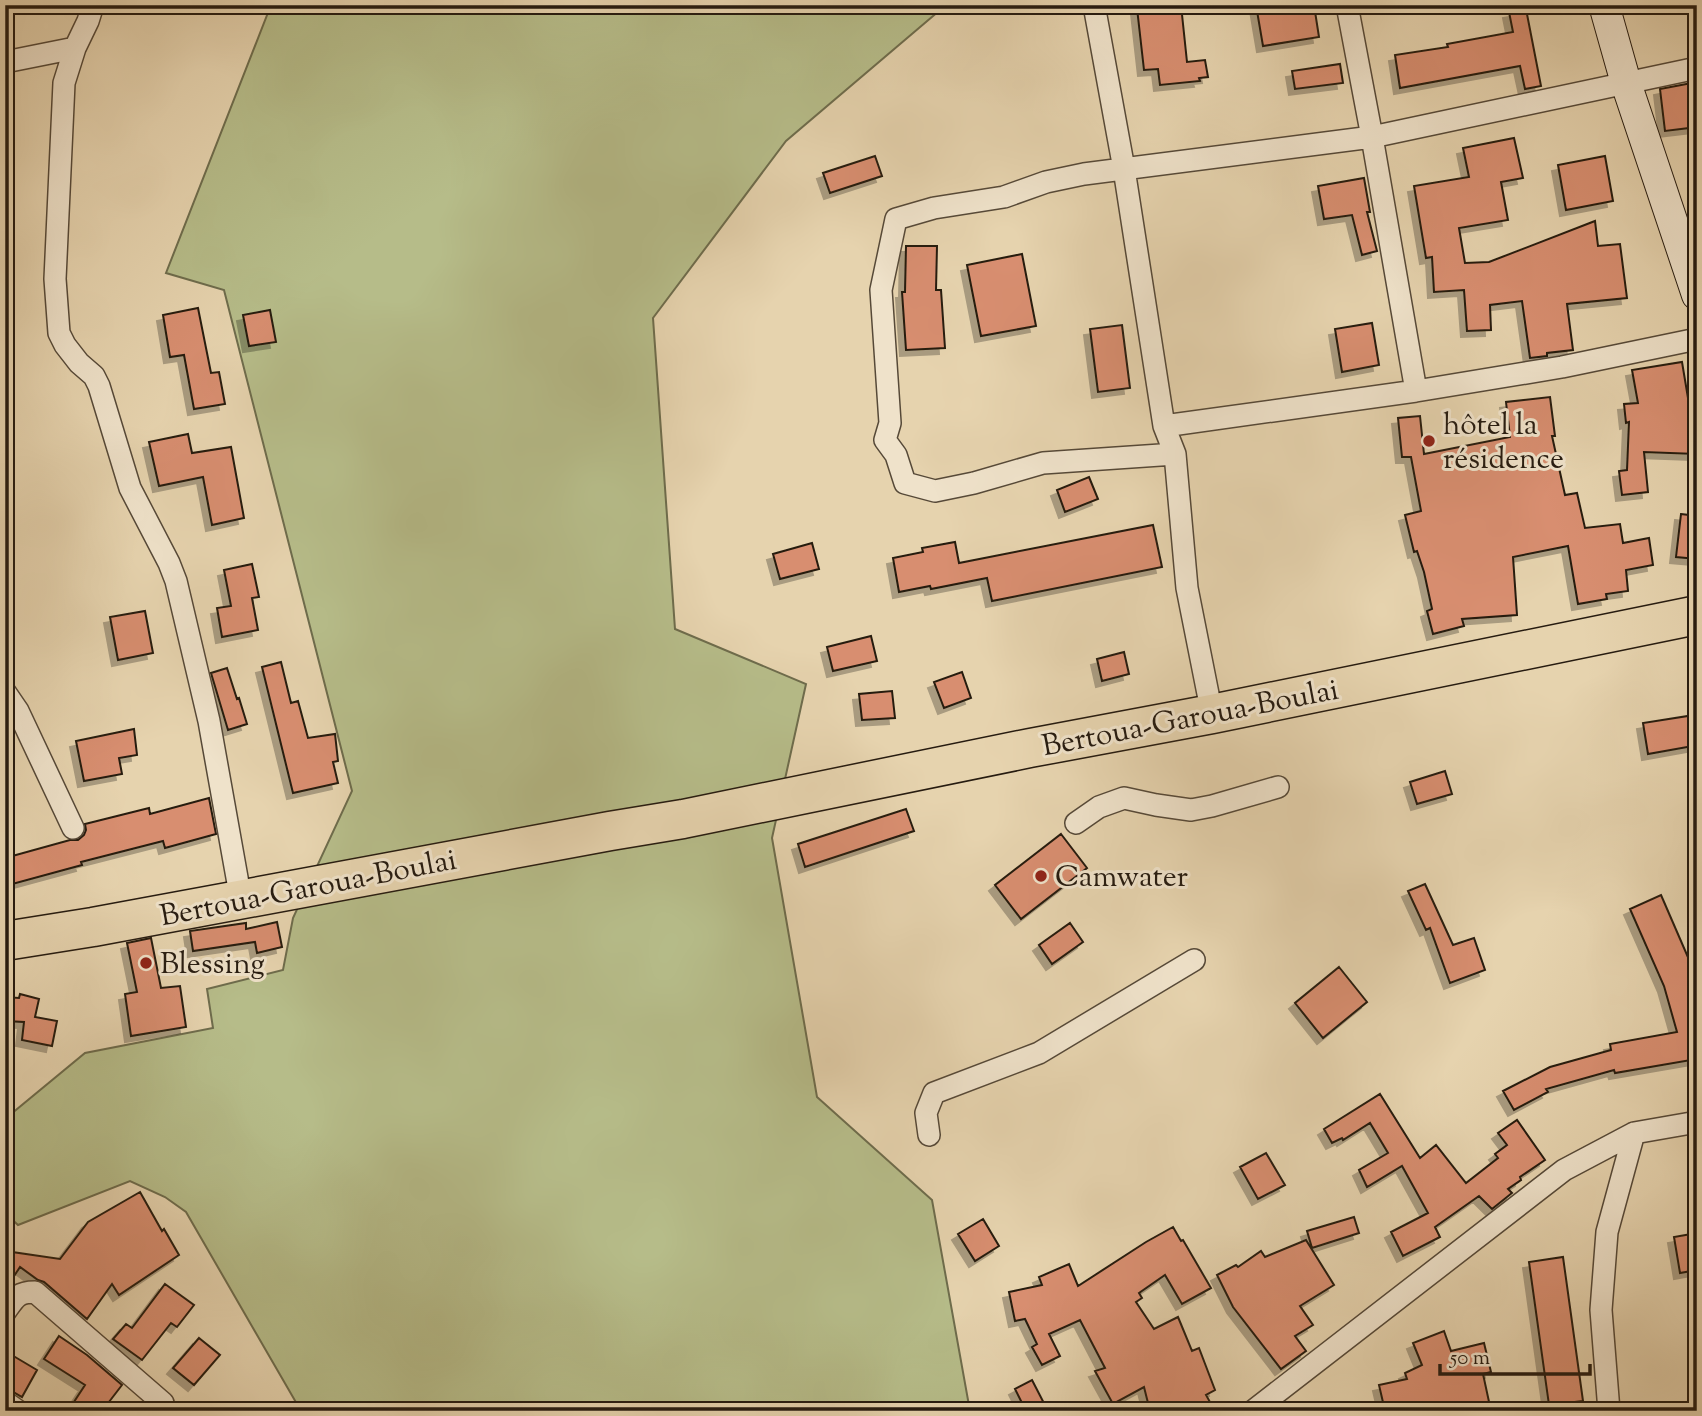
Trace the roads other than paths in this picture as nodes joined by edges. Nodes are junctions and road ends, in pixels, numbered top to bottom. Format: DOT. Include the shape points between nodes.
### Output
graph roads {
  1 [pos="93,5"];
  2 [pos="1094,5"];
  3 [pos="1347,5"];
  4 [pos="1604,5"];
  5 [pos="75,48"];
  6 [pos="5,62"];
  7 [pos="1697,68"];
  8 [pos="1626,83"];
  9 [pos="1372,137"];
  10 [pos="1124,169"];
  11 [pos="1697,295"];
  12 [pos="1697,339"];
  13 [pos="1416,391"];
  14 [pos="1164,426"];
  15 [pos="1175,454"];
  16 [pos="1697,615"];
  17 [pos="5,692"];
  18 [pos="12,713"];
  19 [pos="1212,714"];
  20 [pos="1278,788"];
  21 [pos="1076,822"];
  22 [pos="73,828"];
  23 [pos="241,900"];
  24 [pos="5,942"];
  25 [pos="1194,960"];
  26 [pos="1697,1122"];
  27 [pos="1634,1133"];
  28 [pos="929,1135"];
  29 [pos="5,1312"];
  30 [pos="5,1402"];
  31 [pos="163,1403"];
  32 [pos="18,1411"];
  33 [pos="1253,1411"];
  34 [pos="1608,1411"];
  1 -- 5 [label="street"];
  2 -- 10 [label="street"];
  3 -- 9 [label="street"];
  4 -- 8 [label="street"];
  5 -- 6 [label="street"];
  5 -- 23 [label="street" via="64,83 55,279 59,333 99,386 130,488 176,581 209,721"];
  7 -- 8 [label="street"];
  8 -- 9 [label="street"];
  8 -- 11 [label="street"];
  9 -- 10 [label="street"];
  9 -- 13 [label="street"];
  10 -- 14 [label="street"];
  10 -- 15 [label="street" via="1046,182 1004,197 896,219 881,290 890,423 885,440 896,455 905,483 935,491 1042,463"];
  12 -- 13 [label="street"];
  13 -- 14 [label="street"];
  14 -- 15 [label="street"];
  15 -- 19 [label="street" via="1187,588"];
  16 -- 19 [label="highway, Bertoua-Garoua-Boulai"];
  17 -- 18 [label="street"];
  18 -- 22 [label="street"];
  19 -- 23 [label="highway, Bertoua-Garoua-Boulai" via="683,819"];
  20 -- 21 [label="street" via="1191,810 1124,798"];
  23 -- 24 [label="highway, Bertoua-Garoua-Boulai"];
  25 -- 28 [label="street" via="1039,1053 934,1093 926,1113"];
  26 -- 27 [label="street"];
  27 -- 33 [label="street" via="1564,1170"];
  27 -- 34 [label="street" via="1607,1232 1601,1310"];
  29 -- 31 [label="street" via="23,1292 35,1293"];
  30 -- 32 [label="street"];
}
